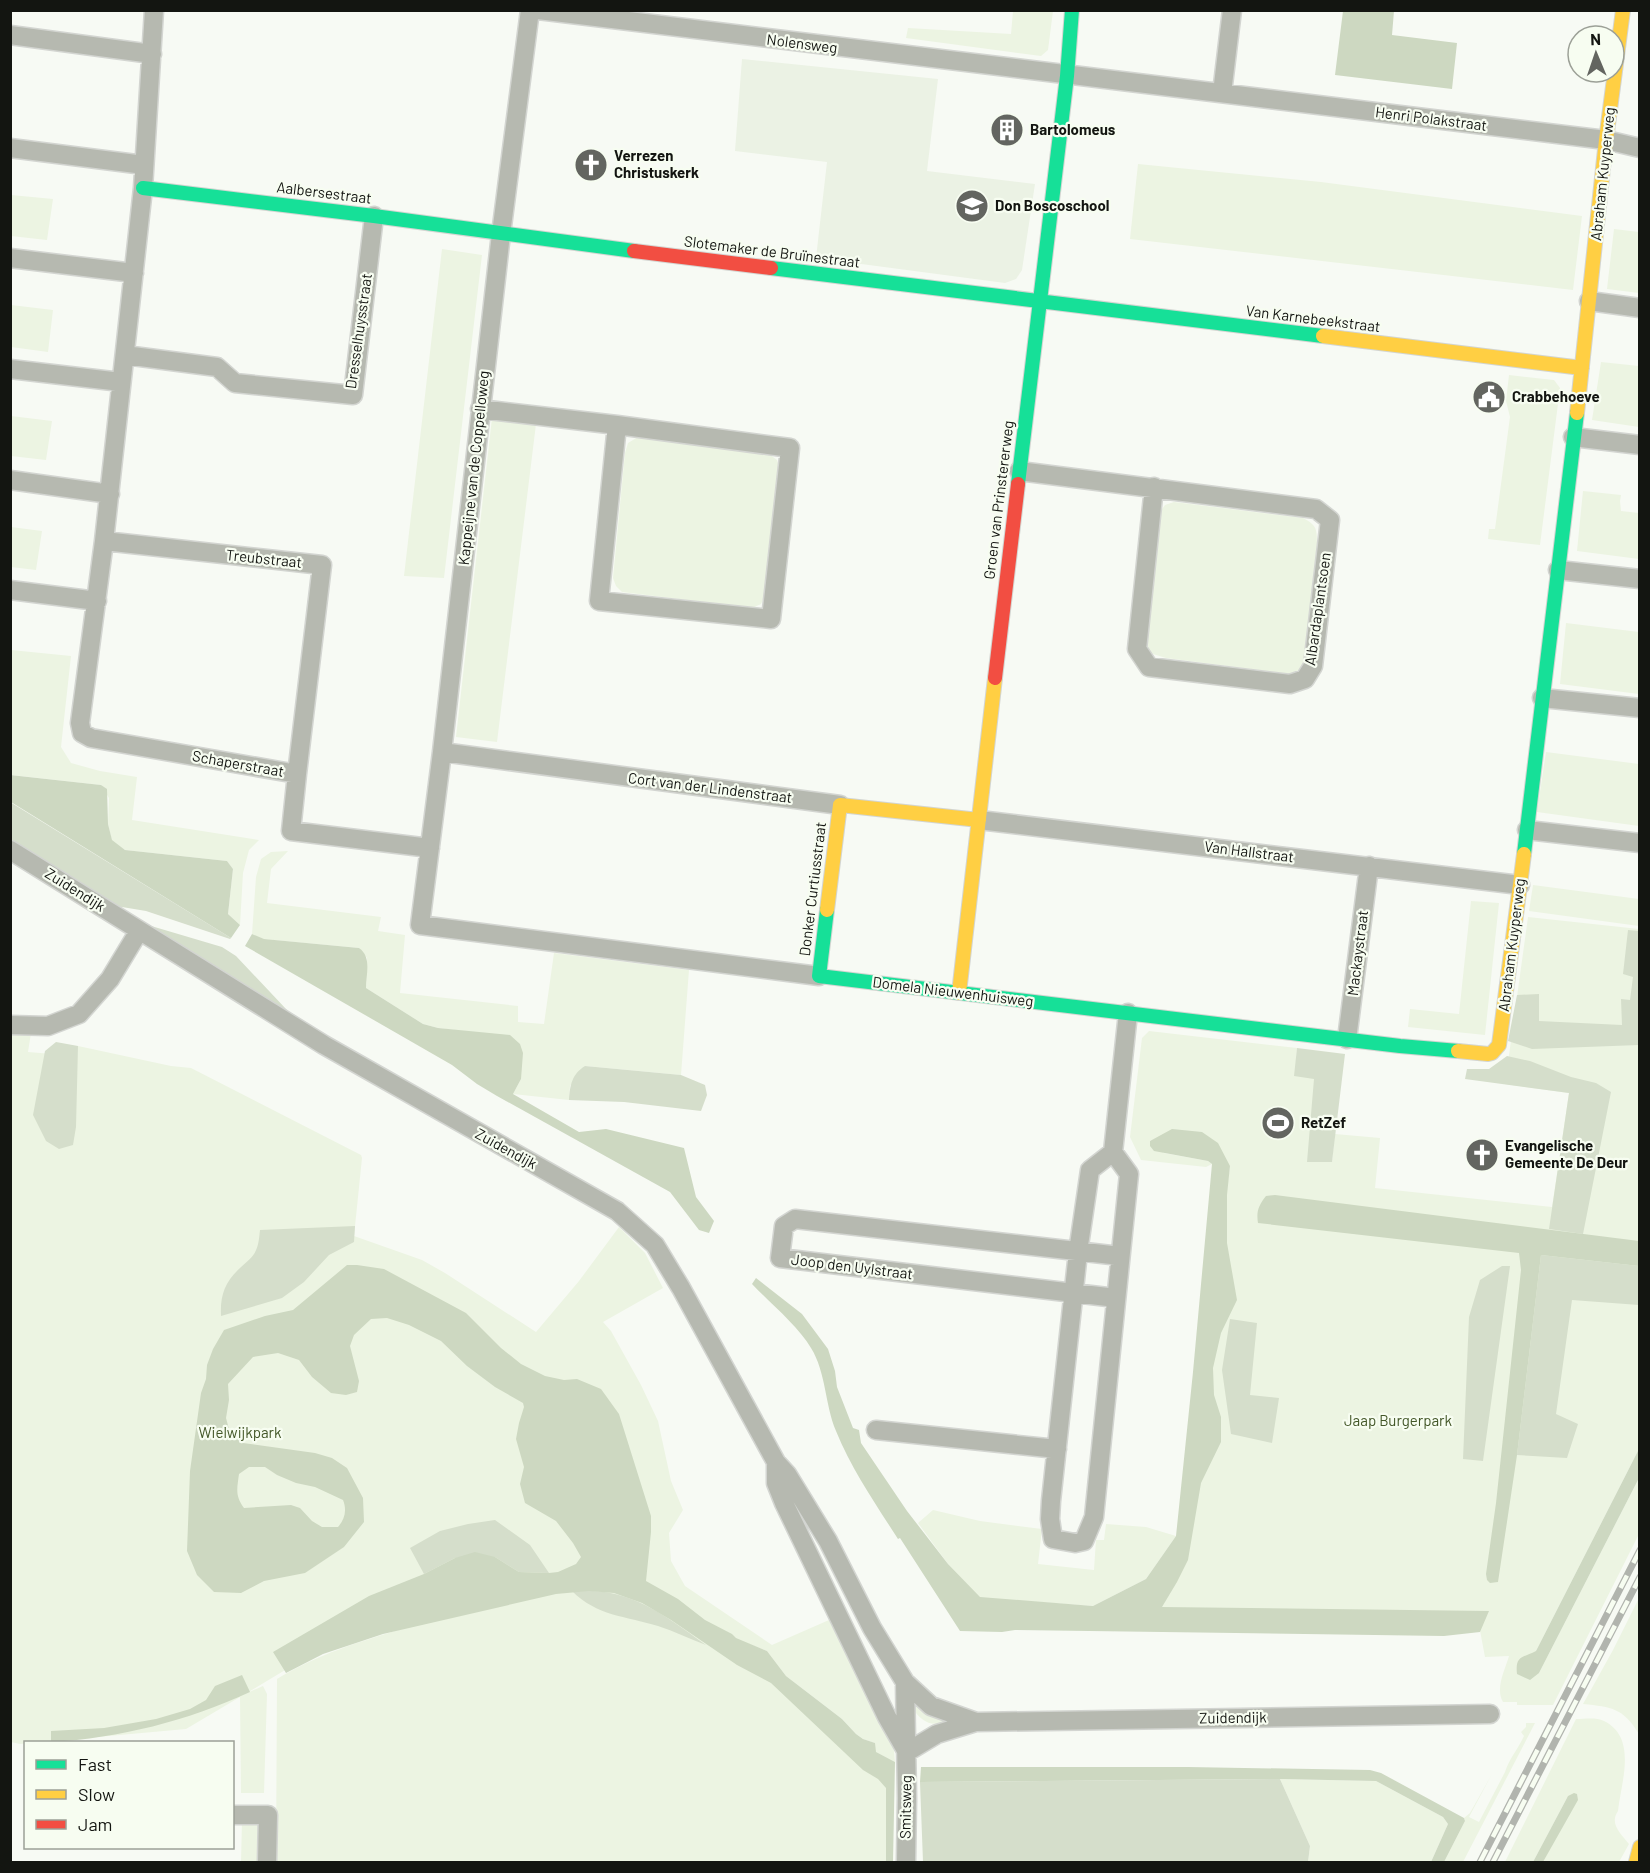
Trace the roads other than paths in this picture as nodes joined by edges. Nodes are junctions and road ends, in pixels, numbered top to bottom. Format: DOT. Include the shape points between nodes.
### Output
graph roads {
  1 [pos="154,10"];
  2 [pos="530,10"];
  3 [pos="538,10"];
  4 [pos="1072,10"];
  5 [pos="1232,10"];
  6 [pos="1623,10"];
  7 [pos="616,16"];
  8 [pos="10,35"];
  9 [pos="152,54"];
  10 [pos="1067,76"];
  11 [pos="1222,93"];
  12 [pos="1605,140"];
  13 [pos="10,148"];
  14 [pos="1640,148"];
  15 [pos="144,165"];
  16 [pos="143,188"];
  17 [pos="374,216"];
  18 [pos="501,234"];
  19 [pos="10,258"];
  20 [pos="134,273"];
  21 [pos="1040,302"];
  22 [pos="1589,302"];
  23 [pos="1640,308"];
  24 [pos="125,355"];
  25 [pos="1582,368"];
  26 [pos="10,369"];
  27 [pos="122,382"];
  28 [pos="480,409"];
  29 [pos="616,425"];
  30 [pos="1574,437"];
  31 [pos="1640,445"];
  32 [pos="1018,471"];
  33 [pos="10,480"];
  34 [pos="1154,487"];
  35 [pos="110,494"];
  36 [pos="104,541"];
  37 [pos="1558,570"];
  38 [pos="1640,579"];
  39 [pos="10,590"];
  40 [pos="96,601"];
  41 [pos="1542,698"];
  42 [pos="1640,708"];
  43 [pos="442,752"];
  44 [pos="297,774"];
  45 [pos="840,805"];
  46 [pos="979,820"];
  47 [pos="1527,831"];
  48 [pos="1640,843"];
  49 [pos="430,848"];
  50 [pos="10,850"];
  51 [pos="1369,866"];
  52 [pos="1520,885"];
  53 [pos="420,925"];
  54 [pos="139,931"];
  55 [pos="819,976"];
  56 [pos="959,993"];
  57 [pos="1128,1013"];
  58 [pos="10,1025"];
  59 [pos="1347,1039"];
  60 [pos="1488,1054"];
  61 [pos="1113,1152"];
  62 [pos="1078,1252"];
  63 [pos="1120,1256"];
  64 [pos="1074,1293"];
  65 [pos="1116,1298"];
  66 [pos="876,1430"];
  67 [pos="1057,1449"];
  68 [pos="776,1462"];
  69 [pos="905,1682"];
  70 [pos="1490,1714"];
  71 [pos="976,1722"];
  72 [pos="907,1752"];
  73 [pos="234,1815"];
  74 [pos="1640,1847"];
  75 [pos="267,1863"];
  76 [pos="906,1863"];
  77 [pos="1636,1863"];
  1 -- 9 [label="street"];
  2 -- 18 [label="street, Kappeijne van de Coppelloweg"];
  3 -- 7 [label="street, Nolensweg"];
  4 -- 10 [label="main road, Groen van Prinstererweg"];
  5 -- 11 [label="street"];
  6 -- 12 [label="main road, Abraham Kuyperweg"];
  7 -- 10 [label="street, Nolensweg"];
  8 -- 9 [label="street"];
  9 -- 15 [label="street"];
  10 -- 11 [label="street, Henri Polakstraat"];
  10 -- 21 [label="main road, Groen van Prinstererweg"];
  11 -- 12 [label="street, Henri Polakstraat"];
  12 -- 14 [label="street, Henri Polakstraat"];
  12 -- 22 [label="main road, Abraham Kuyperweg"];
  13 -- 15 [label="street"];
  15 -- 16 [label="street"];
  16 -- 17 [label="main road, Aalbersestraat"];
  16 -- 20 [label="street"];
  17 -- 18 [label="main road, Aalbersestraat"];
  17 -- 24 [label="street, Dresselhuysstraat" via="352,395 235,383 217,367"];
  18 -- 21 [label="main road, Slotemaker de Bruïnestraat"];
  18 -- 28 [label="street, Kappeijne van de Coppelloweg"];
  19 -- 20 [label="street"];
  20 -- 24 [label="street"];
  21 -- 25 [label="main road, Van Karnebeekstraat"];
  21 -- 32 [label="main road, Groen van Prinstererweg"];
  22 -- 23 [label="street"];
  22 -- 25 [label="main road, Abraham Kuyperweg"];
  24 -- 27 [label="street"];
  25 -- 30 [label="main road, Abraham Kuyperweg"];
  26 -- 27 [label="street"];
  27 -- 35 [label="street"];
  28 -- 29 [label="street"];
  28 -- 43 [label="street, Kappeijne van de Coppelloweg"];
  29 -- 29 [label="street" via="599,601 771,619 790,448"];
  30 -- 31 [label="street"];
  30 -- 37 [label="main road, Abraham Kuyperweg"];
  32 -- 34 [label="street, Albardaplantsoen"];
  32 -- 46 [label="main road, Groen van Prinstererweg"];
  33 -- 35 [label="street"];
  34 -- 34 [label="street, Albardaplantsoen" via="1137,649 1149,667 1290,684 1305,679 1313,666 1330,520 1316,509"];
  35 -- 36 [label="street"];
  36 -- 40 [label="street"];
  36 -- 44 [label="street, Treubstraat" via="322,566"];
  37 -- 38 [label="street"];
  37 -- 41 [label="main road, Abraham Kuyperweg"];
  39 -- 40 [label="street"];
  40 -- 44 [label="street, Schaperstraat" via="80,723 82,733 91,738"];
  41 -- 42 [label="street"];
  41 -- 47 [label="main road, Abraham Kuyperweg"];
  43 -- 45 [label="street, Cort van der Lindenstraat"];
  43 -- 49 [label="street, Kappeijne van de Coppelloweg"];
  44 -- 49 [label="street, Schaperstraat" via="291,831"];
  45 -- 46 [label="main road, Cort van der Lindenstraat"];
  45 -- 55 [label="main road, Donker Curtiusstraat"];
  46 -- 51 [label="street, Van Hallstraat"];
  46 -- 56 [label="main road, Groen van Prinstererweg"];
  47 -- 48 [label="street"];
  47 -- 52 [label="main road, Abraham Kuyperweg"];
  49 -- 53 [label="street, Kappeijne van de Coppelloweg"];
  50 -- 54 [label="street, Zuidendijk"];
  51 -- 52 [label="street, Van Hallstraat"];
  51 -- 59 [label="street, Mackaystraat"];
  52 -- 60 [label="main road, Abraham Kuyperweg" via="1499,1045"];
  53 -- 55 [label="street, Domela Nieuwenhuisweg"];
  54 -- 58 [label="street" via="110,979 79,1014 48,1026"];
  54 -- 68 [label="street, Zuidendijk" via="324,1045 617,1211 656,1245"];
  55 -- 56 [label="main road, Domela Nieuwenhuisweg"];
  56 -- 57 [label="main road, Domela Nieuwenhuisweg"];
  57 -- 59 [label="main road, Domela Nieuwenhuisweg"];
  57 -- 61 [label="street"];
  59 -- 60 [label="main road, Domela Nieuwenhuisweg"];
  61 -- 62 [label="street" via="1090,1170"];
  61 -- 63 [label="street" via="1129,1174"];
  62 -- 63 [label="street, Joop den Uylstraat"];
  62 -- 64 [label="street"];
  62 -- 64 [label="street, Joop den Uylstraat" via="795,1219 784,1226 780,1258"];
  63 -- 65 [label="street"];
  64 -- 65 [label="street, Joop den Uylstraat"];
  64 -- 67 [label="street"];
  65 -- 67 [label="street" via="1094,1516 1084,1541 1053,1539 1050,1519"];
  66 -- 67 [label="street"];
  68 -- 69 [label="street, Zuidendijk" via="828,1541 872,1628"];
  68 -- 72 [label="street, Zuidendijk" via="776,1483 784,1503"];
  69 -- 71 [label="street, Zuidendijk" via="931,1706"];
  69 -- 72 [label="street, Zuidendijk"];
  70 -- 71 [label="street, Zuidendijk"];
  71 -- 72 [label="street, Zuidendijk" via="937,1734"];
  72 -- 76 [label="street, Smitsweg"];
  73 -- 75 [label="street" via="268,1815"];
  74 -- 77 [label="main road"];
}
